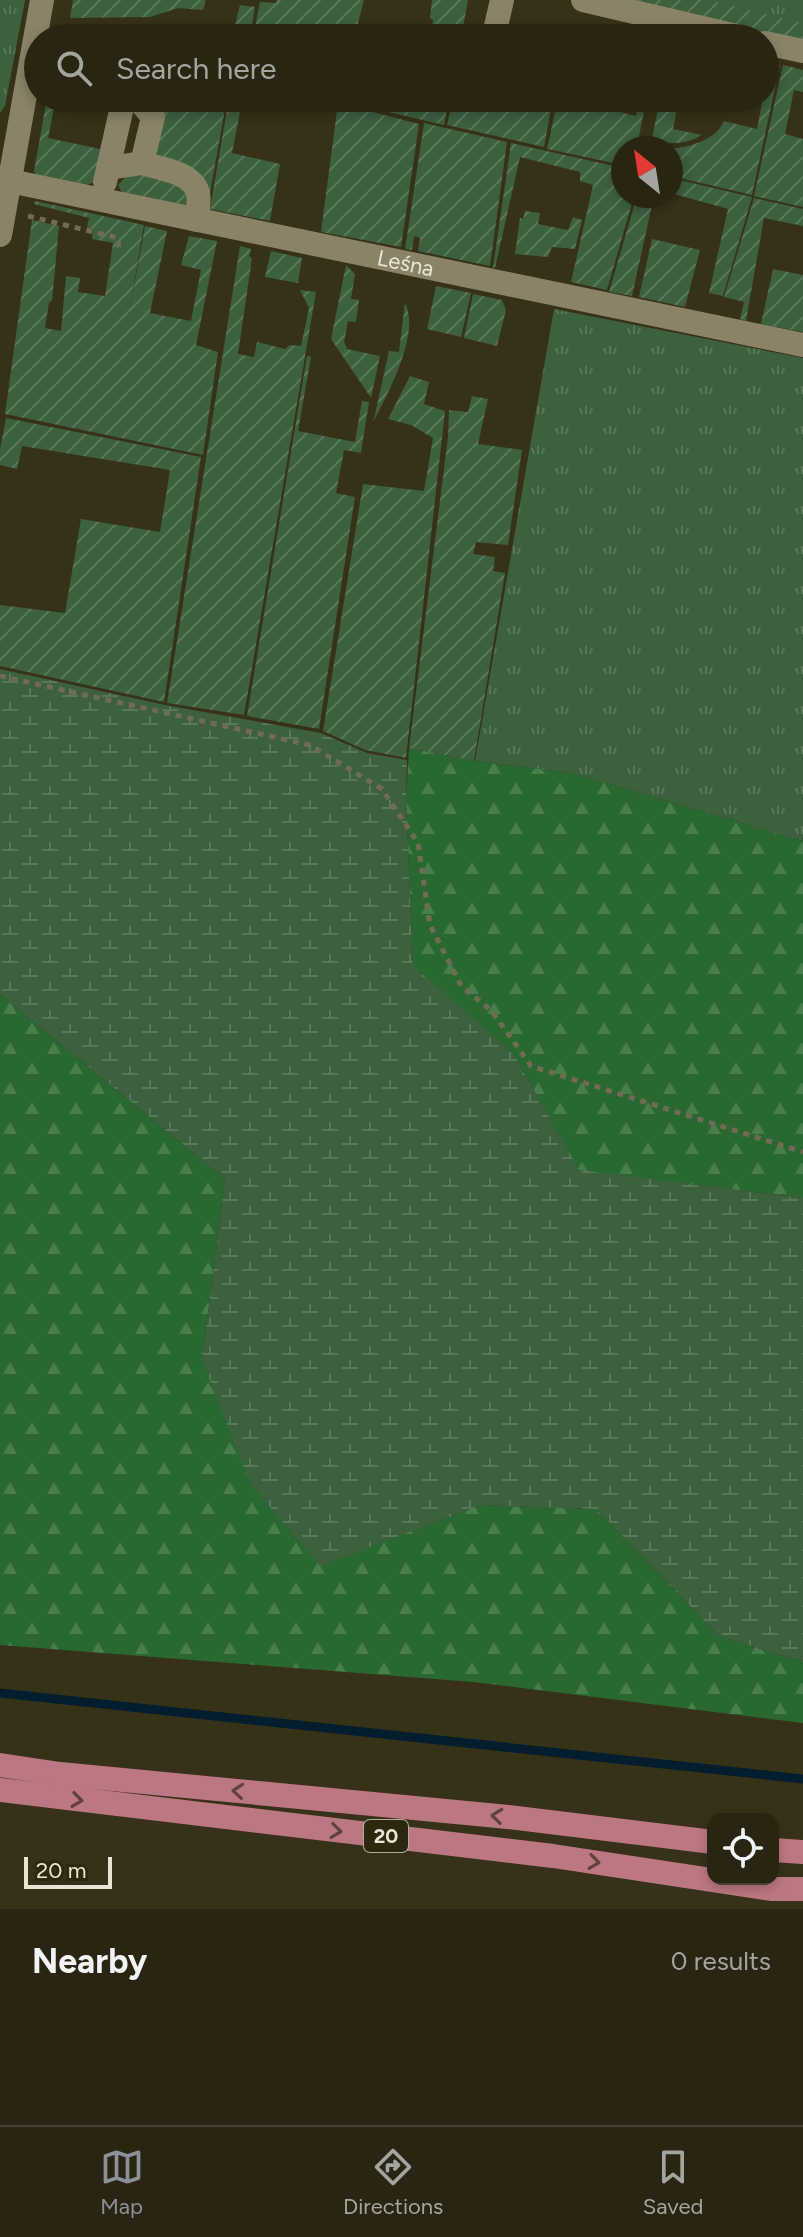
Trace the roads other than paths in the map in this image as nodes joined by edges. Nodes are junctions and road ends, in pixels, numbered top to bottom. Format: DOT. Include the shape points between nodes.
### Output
graph roads {
  1 [pos="42,0"];
  2 [pos="502,0"];
  3 [pos="583,0"];
  4 [pos="39,24"];
  5 [pos="496,24"];
  6 [pos="685,24"];
  7 [pos="779,46"];
  8 [pos="803,51"];
  9 [pos="24,109"];
  10 [pos="121,112"];
  11 [pos="149,112"];
  12 [pos="142,163"];
  13 [pos="109,168"];
  14 [pos="10,181"];
  15 [pos="101,200"];
  16 [pos="197,220"];
  17 [pos="0,235"];
  18 [pos="803,345"];
  19 [pos="0,1765"];
  20 [pos="0,1790"];
  21 [pos="707,1841"];
  22 [pos="779,1850"];
  23 [pos="803,1852"];
  24 [pos="803,1889"];
  1 -- 4 [label="street"];
  2 -- 5 [label="street"];
  3 -- 6 [label="street"];
  7 -- 8 [label="street"];
  9 -- 14 [label="street"];
  10 -- 13 [label="street"];
  11 -- 12 [label="street" via="153,117"];
  12 -- 13 [label="street"];
  12 -- 16 [label="street" via="190,181 199,194"];
  13 -- 15 [label="street"];
  14 -- 15 [label="street, Leśna"];
  14 -- 17 [label="street"];
  15 -- 16 [label="street, Leśna"];
  16 -- 18 [label="street, Leśna"];
  21 -- 19 [label="main road, 20, one-way"];
  20 -- 24 [label="main road, 20, one-way"];
  22 -- 23 [label="main road"];
}
